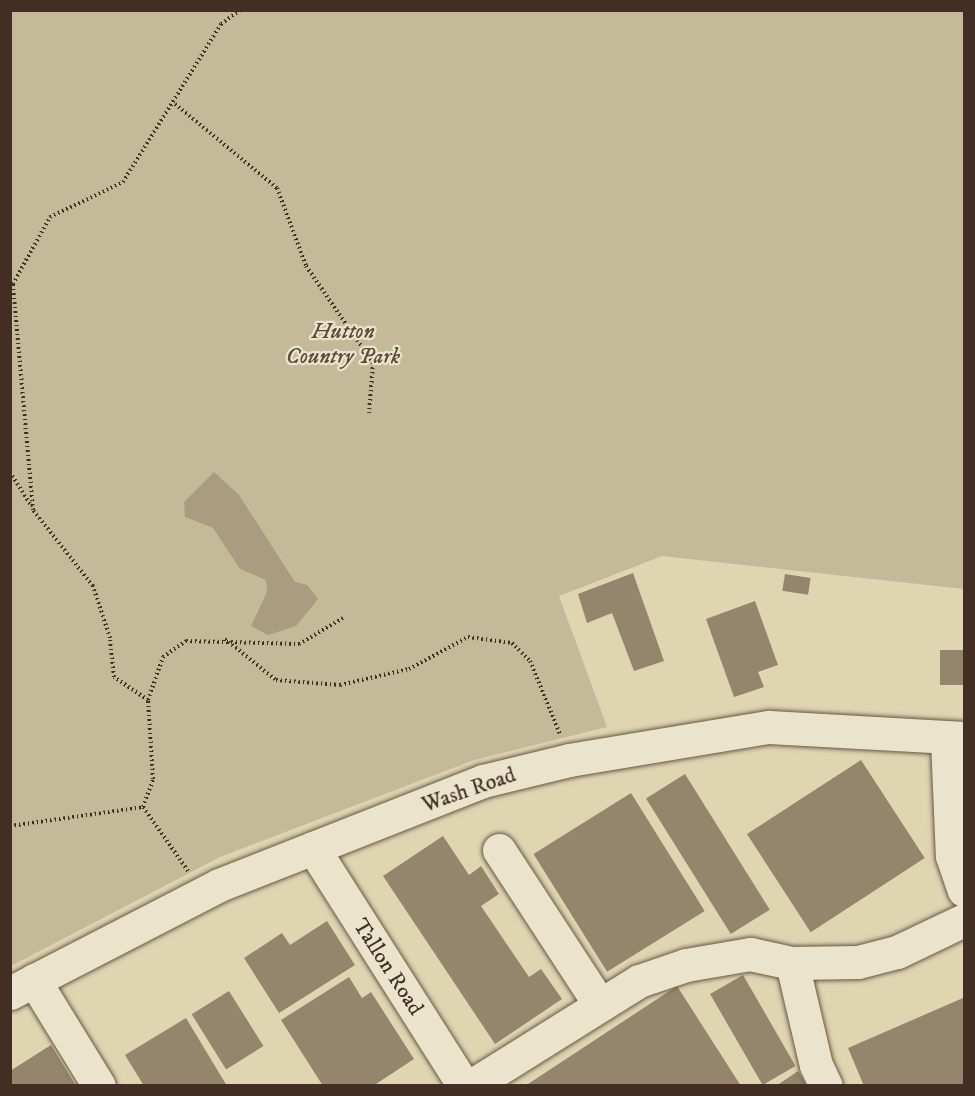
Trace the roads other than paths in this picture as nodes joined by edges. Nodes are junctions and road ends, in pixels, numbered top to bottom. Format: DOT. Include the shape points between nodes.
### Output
graph roads {
  1 [pos="956,739"];
  2 [pos="313,848"];
  3 [pos="499,850"];
  4 [pos="964,890"];
  5 [pos="964,920"];
  6 [pos="792,963"];
  7 [pos="22,987"];
  8 [pos="600,1005"];
  9 [pos="99,1086"];
  10 [pos="464,1086"];
  11 [pos="471,1086"];
  12 [pos="826,1086"];
  1 -- 2 [label="street, Wash Road" via="770,727 569,760 483,782"];
  1 -- 4 [label="street" via="952,856"];
  2 -- 7 [label="street, Wash Road" via="203,892"];
  2 -- 10 [label="street, Tallon Road"];
  3 -- 8 [label="street"];
  5 -- 6 [label="street" via="897,952 858,962"];
  6 -- 8 [label="street" via="724,956 639,981"];
  6 -- 12 [label="street" via="816,1065"];
  7 -- 9 [label="street"];
  8 -- 11 [label="street"];
}
